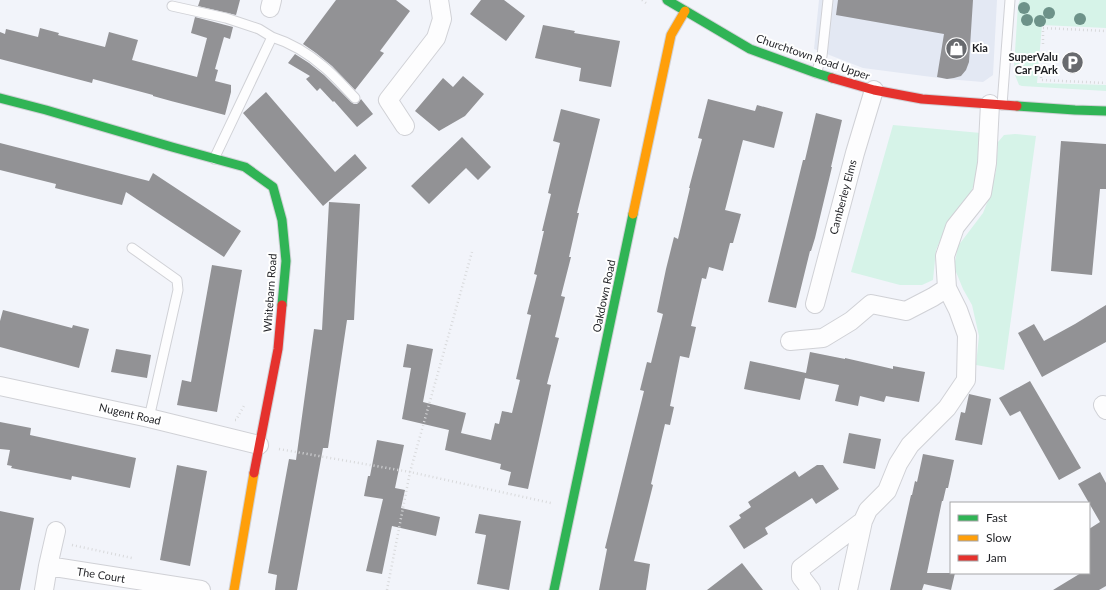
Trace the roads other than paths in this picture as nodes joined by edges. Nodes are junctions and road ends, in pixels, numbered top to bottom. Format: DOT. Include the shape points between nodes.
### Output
graph roads {
  1 [pos="439,0"];
  2 [pos="667,0"];
  3 [pos="828,0"];
  4 [pos="1010,0"];
  5 [pos="172,6"];
  6 [pos="684,11"];
  7 [pos="272,37"];
  8 [pos="816,73"];
  9 [pos="874,90"];
  10 [pos="0,98"];
  11 [pos="355,98"];
  12 [pos="996,105"];
  13 [pos="1106,111"];
  14 [pos="406,126"];
  15 [pos="214,159"];
  16 [pos="132,248"];
  17 [pos="947,288"];
  18 [pos="815,304"];
  19 [pos="790,342"];
  20 [pos="0,386"];
  21 [pos="149,418"];
  22 [pos="259,445"];
  23 [pos="863,521"];
  24 [pos="56,531"];
  25 [pos="48,566"];
  26 [pos="44,590"];
  27 [pos="201,590"];
  28 [pos="234,590"];
  29 [pos="554,590"];
  30 [pos="811,590"];
  31 [pos="848,590"];
  1 -- 14 [label="street" via="442,19 436,38 388,100"];
  2 -- 6 [label="street, Churchtown Road Upper"];
  3 -- 8 [label="lane" via="822,56"];
  4 -- 12 [label="lane"];
  5 -- 7 [label="lane" via="226,18 259,29"];
  6 -- 8 [label="street, Churchtown Road Upper" via="750,49"];
  6 -- 29 [label="street, Oakdown Road" via="671,35"];
  7 -- 11 [label="lane" via="298,48 324,67"];
  7 -- 15 [label="lane"];
  8 -- 9 [label="street, Churchtown Road Upper"];
  9 -- 12 [label="street, Churchtown Road Upper" via="922,99"];
  9 -- 18 [label="street, Camberley Elms"];
  10 -- 15 [label="street, Whitebarn Road"];
  12 -- 13 [label="street, Churchtown Road Upper"];
  12 -- 17 [label="street" via="982,193 955,227 945,256"];
  15 -- 22 [label="street, Whitebarn Road" via="245,167 273,187 282,220 286,261 278,349"];
  16 -- 21 [label="lane" via="177,280 178,290"];
  17 -- 19 [label="street" via="906,311 871,304 851,321 823,338"];
  17 -- 23 [label="street" via="967,335 966,380 947,408 910,445 898,464 887,491 868,510"];
  20 -- 21 [label="street, Nugent Road"];
  21 -- 22 [label="street, Nugent Road"];
  22 -- 28 [label="street, Whitebarn Road"];
  23 -- 30 [label="street" via="801,568 801,577"];
  23 -- 31 [label="street"];
  24 -- 25 [label="street"];
  25 -- 26 [label="street"];
  25 -- 27 [label="street, The Court"];
}
